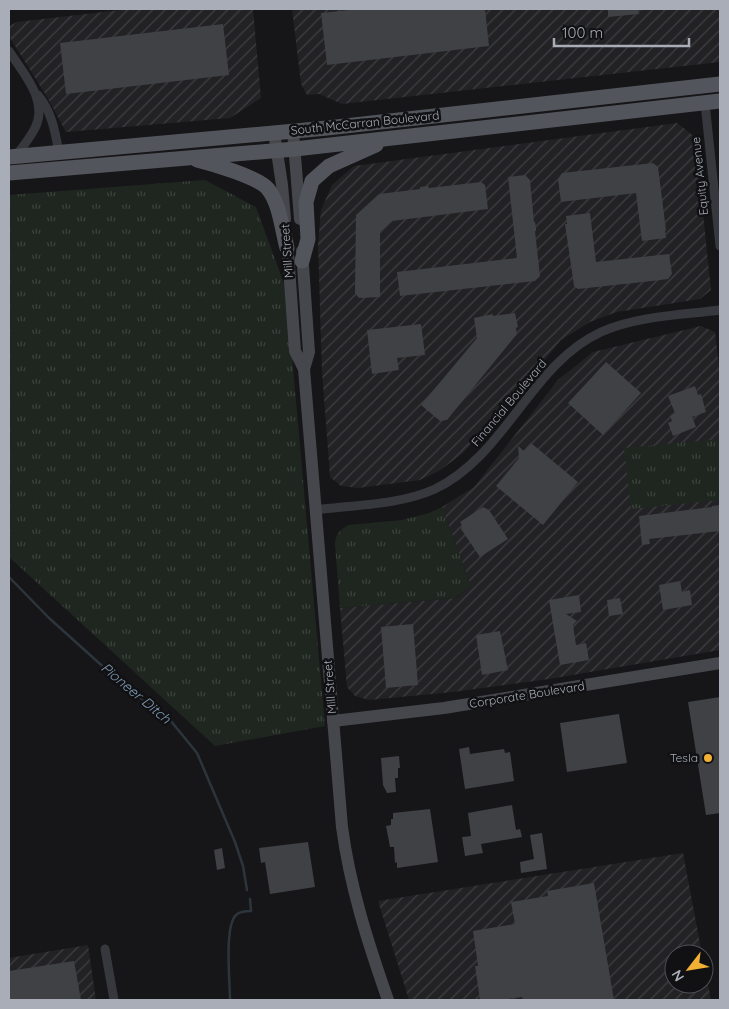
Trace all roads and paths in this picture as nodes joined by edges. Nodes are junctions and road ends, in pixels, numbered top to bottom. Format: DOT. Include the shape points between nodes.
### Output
graph roads {
  1 [pos="9,51"];
  2 [pos="720,84"];
  3 [pos="34,91"];
  4 [pos="720,96"];
  5 [pos="713,102"];
  6 [pos="293,131"];
  7 [pos="274,132"];
  8 [pos="392,138"];
  9 [pos="295,149"];
  10 [pos="277,150"];
  11 [pos="59,153"];
  12 [pos="12,157"];
  13 [pos="186,158"];
  14 [pos="9,173"];
  15 [pos="720,246"];
  16 [pos="287,248"];
  17 [pos="302,261"];
  18 [pos="720,310"];
  19 [pos="304,369"];
  20 [pos="316,510"];
  21 [pos="720,663"];
  22 [pos="333,721"];
  23 [pos="105,949"];
  24 [pos="114,1000"];
  25 [pos="388,1000"];
  1 -- 3 [label="street"];
  2 -- 6 [label="main road, South McCarran Boulevard"];
  3 -- 11 [label="street" via="50,114"];
  3 -- 12 [label="street" via="39,103 38,122 33,133"];
  4 -- 5 [label="main road" via="709,98"];
  5 -- 8 [label="main road, South McCarran Boulevard"];
  5 -- 15 [label="street, Equity Avenue"];
  6 -- 7 [label="main road, South McCarran Boulevard"];
  6 -- 9 [label="main road, Mill Street"];
  7 -- 10 [label="main road, Mill Street"];
  7 -- 11 [label="main road, South McCarran Boulevard"];
  8 -- 9 [label="main road, South McCarran Boulevard"];
  8 -- 17 [label="main road" via="329,166 312,181 306,202 308,239"];
  9 -- 10 [label="main road, South McCarran Boulevard"];
  9 -- 17 [label="main road, Mill Street"];
  10 -- 13 [label="main road, South McCarran Boulevard"];
  10 -- 16 [label="main road, Mill Street"];
  11 -- 12 [label="main road, South McCarran Boulevard"];
  13 -- 14 [label="main road, South McCarran Boulevard"];
  13 -- 16 [label="main road" via="230,170 267,188 275,201"];
  16 -- 19 [label="main road, Mill Street" via="295,351"];
  17 -- 19 [label="main road, Mill Street" via="309,352"];
  18 -- 20 [label="street, Financial Boulevard" via="633,321 602,331 584,341 556,365 481,456 462,472 434,489 400,500"];
  19 -- 20 [label="main road, Mill Street"];
  20 -- 22 [label="main road, Mill Street"];
  21 -- 22 [label="main road, Corporate Boulevard" via="444,708"];
  22 -- 25 [label="main road, Mill Street" via="342,827 351,882"];
  23 -- 24 [label="street"];
}
